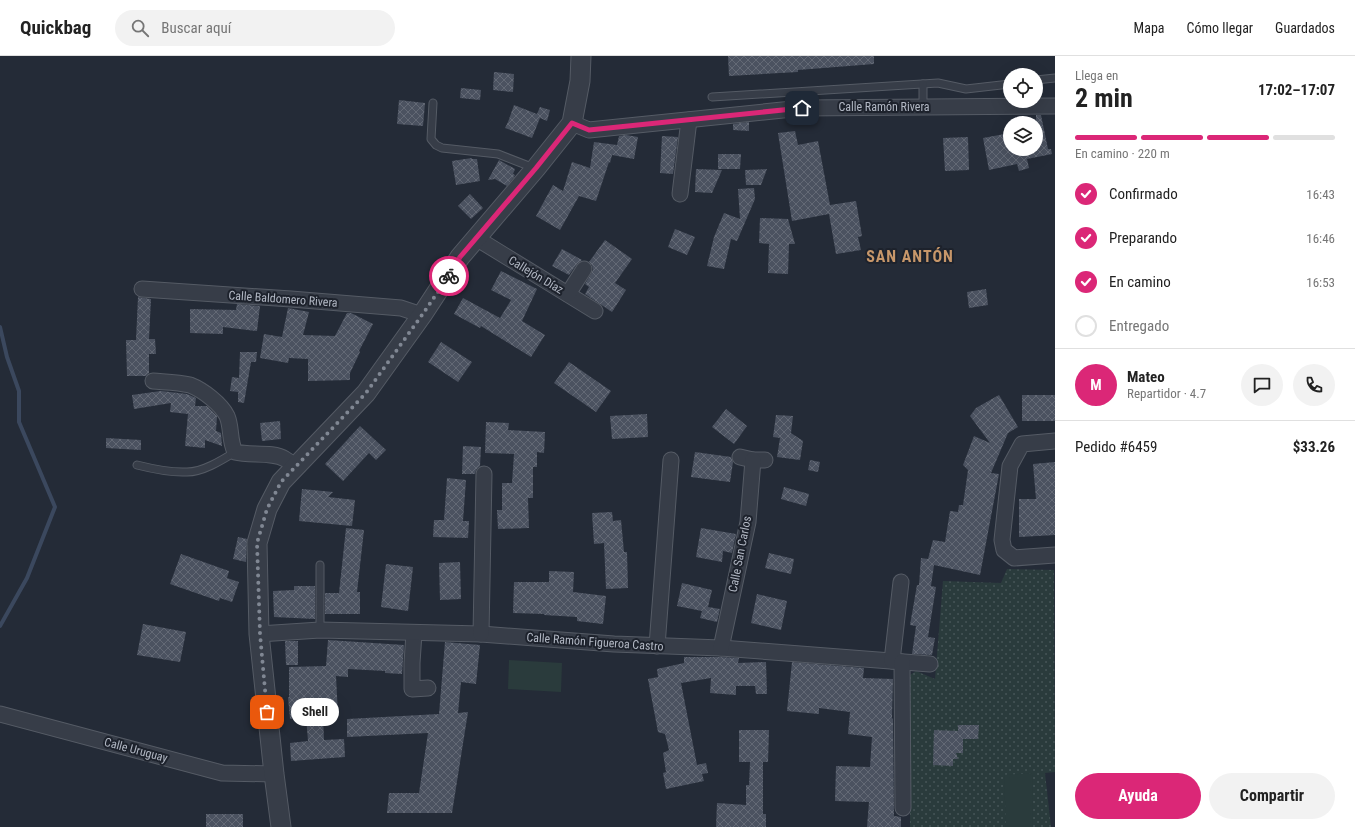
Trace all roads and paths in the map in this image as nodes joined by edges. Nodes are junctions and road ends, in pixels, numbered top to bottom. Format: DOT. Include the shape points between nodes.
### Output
graph roads {
  1 [pos="581,56"];
  2 [pos="1055,78"];
  3 [pos="1043,79"];
  4 [pos="923,84"];
  5 [pos="1003,85"];
  6 [pos="712,97"];
  7 [pos="433,103"];
  8 [pos="1055,106"];
  9 [pos="923,108"];
  10 [pos="688,120"];
  11 [pos="572,123"];
  12 [pos="536,168"];
  13 [pos="680,194"];
  14 [pos="476,238"];
  15 [pos="584,268"];
  16 [pos="142,289"];
  17 [pos="568,294"];
  18 [pos="595,312"];
  19 [pos="422,315"];
  20 [pos="153,382"];
  21 [pos="1055,441"];
  22 [pos="235,452"];
  23 [pos="753,459"];
  24 [pos="671,460"];
  25 [pos="137,465"];
  26 [pos="295,467"];
  27 [pos="484,474"];
  28 [pos="1055,555"];
  29 [pos="320,565"];
  30 [pos="901,582"];
  31 [pos="320,630"];
  32 [pos="414,633"];
  33 [pos="260,634"];
  34 [pos="481,634"];
  35 [pos="657,646"];
  36 [pos="721,648"];
  37 [pos="897,661"];
  38 [pos="930,664"];
  39 [pos="428,688"];
  40 [pos="0,714"];
  41 [pos="274,774"];
  42 [pos="903,808"];
  43 [pos="281,827"];
  1 -- 11 [label="street" via="580,81"];
  2 -- 3 [label="lane"];
  4 -- 5 [label="lane" via="938,83 966,89"];
  4 -- 6 [label="lane"];
  4 -- 9 [label="lane"];
  7 -- 12 [label="lane" via="432,139 436,145 442,148 498,154"];
  8 -- 9 [label="street, Calle Ramón Rivera"];
  9 -- 10 [label="street, Calle Ramón Rivera" via="802,108"];
  10 -- 11 [label="street, Calle Ramón Rivera" via="589,130"];
  10 -- 13 [label="street"];
  11 -- 12 [label="street"];
  12 -- 14 [label="street"];
  14 -- 17 [label="street, Callejón Díaz"];
  14 -- 19 [label="street" via="460,257"];
  15 -- 17 [label="street"];
  16 -- 19 [label="street, Calle Baldomero Rivera" via="401,308"];
  17 -- 18 [label="street, Callejón Díaz"];
  19 -- 26 [label="street" via="366,393"];
  20 -- 22 [label="street" via="173,382 190,386 219,404 227,417 231,444"];
  21 -- 28 [label="street" via="1022,444 1010,466 1002,540 1004,550 1014,558"];
  22 -- 25 [label="lane" via="215,464 188,472 170,472"];
  22 -- 26 [label="street" via="274,455"];
  23 -- 36 [label="street, Calle San Carlos" via="748,522"];
  24 -- 35 [label="street"];
  26 -- 33 [label="street" via="281,482 267,509 257,543"];
  27 -- 34 [label="street"];
  29 -- 31 [label="lane"];
  30 -- 37 [label="street"];
  31 -- 32 [label="street, Calle Ramón Figueroa Castro"];
  31 -- 33 [label="street, Calle Ramón Figueroa Castro"];
  32 -- 34 [label="street, Calle Ramón Figueroa Castro"];
  32 -- 39 [label="street" via="412,689"];
  33 -- 41 [label="street"];
  34 -- 35 [label="street, Calle Ramón Figueroa Castro"];
  35 -- 36 [label="street, Calle Ramón Figueroa Castro"];
  36 -- 37 [label="street, Calle Ramón Figueroa Castro"];
  37 -- 38 [label="street, Calle Ramón Figueroa Castro"];
  37 -- 42 [label="street"];
  40 -- 41 [label="street, Calle Uruguay" via="222,773"];
  41 -- 43 [label="street"];
}
